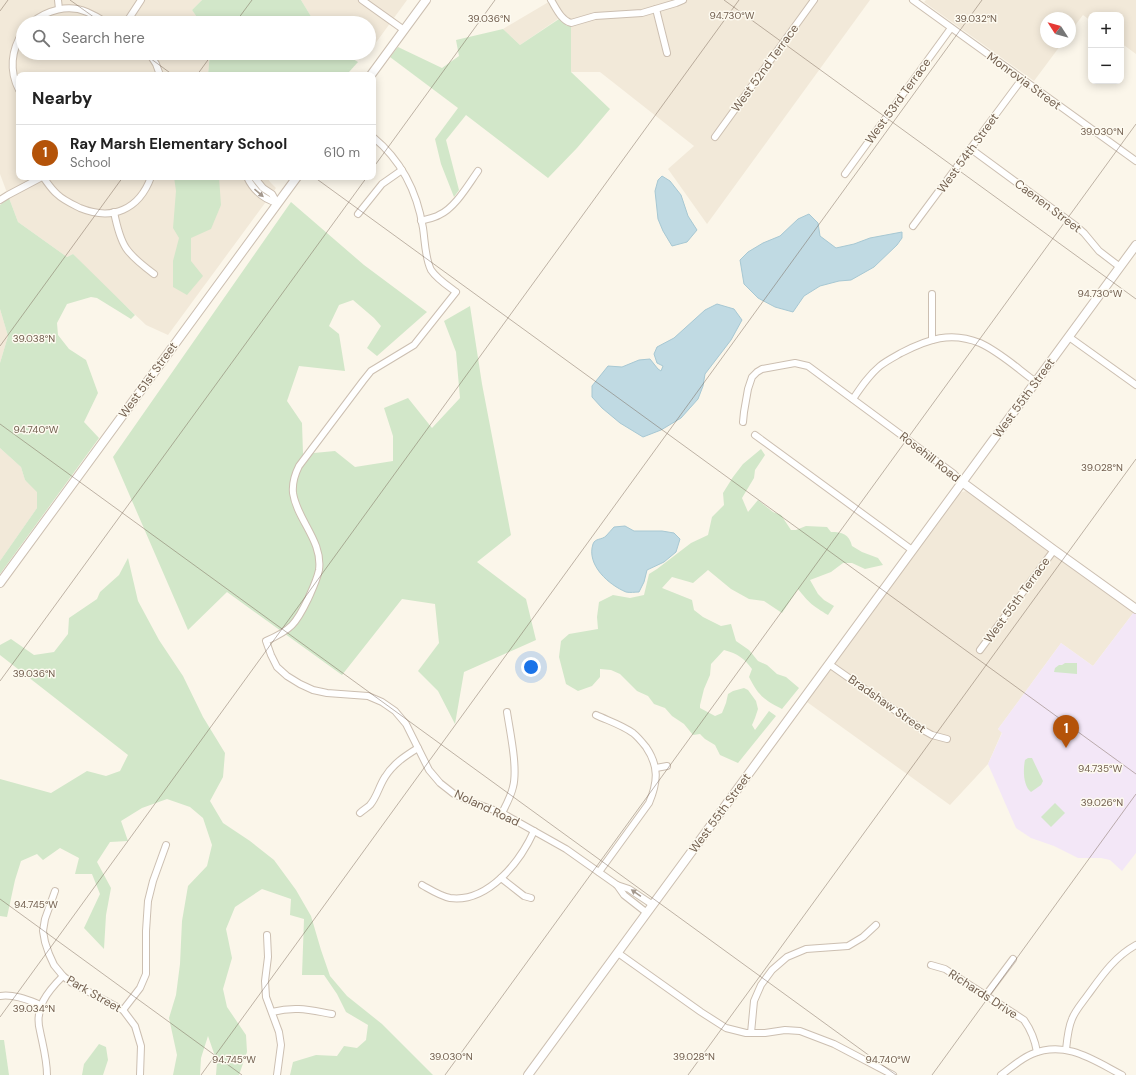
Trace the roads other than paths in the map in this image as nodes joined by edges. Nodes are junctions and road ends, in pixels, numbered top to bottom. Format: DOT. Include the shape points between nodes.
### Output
graph roads {
  1 [pos="58,0"];
  2 [pos="141,0"];
  3 [pos="362,0"];
  4 [pos="426,0"];
  5 [pos="551,0"];
  6 [pos="683,0"];
  7 [pos="814,0"];
  8 [pos="913,0"];
  9 [pos="60,9"];
  10 [pos="656,9"];
  11 [pos="40,16"];
  12 [pos="95,16"];
  13 [pos="131,16"];
  14 [pos="951,28"];
  15 [pos="404,30"];
  16 [pos="16,44"];
  17 [pos="668,53"];
  18 [pos="153,60"];
  19 [pos="159,72"];
  20 [pos="373,72"];
  21 [pos="1022,79"];
  22 [pos="16,83"];
  23 [pos="715,137"];
  24 [pos="376,139"];
  25 [pos="971,148"];
  26 [pos="1136,161"];
  27 [pos="402,170"];
  28 [pos="478,171"];
  29 [pos="845,174"];
  30 [pos="37,180"];
  31 [pos="45,180"];
  32 [pos="150,180"];
  33 [pos="248,180"];
  34 [pos="256,180"];
  35 [pos="294,180"];
  36 [pos="0,200"];
  37 [pos="277,203"];
  38 [pos="114,212"];
  39 [pos="358,214"];
  40 [pos="421,221"];
  41 [pos="913,226"];
  42 [pos="1136,246"];
  43 [pos="1120,267"];
  44 [pos="154,274"];
  45 [pos="932,294"];
  46 [pos="1069,337"];
  47 [pos="932,340"];
  48 [pos="1036,382"];
  49 [pos="1136,385"];
  50 [pos="852,398"];
  51 [pos="743,422"];
  52 [pos="755,435"];
  53 [pos="962,482"];
  54 [pos="912,550"];
  55 [pos="1054,550"];
  56 [pos="0,583"];
  57 [pos="1136,609"];
  58 [pos="980,650"];
  59 [pos="829,664"];
  60 [pos="507,712"];
  61 [pos="596,715"];
  62 [pos="947,739"];
  63 [pos="418,748"];
  64 [pos="667,766"];
  65 [pos="656,768"];
  66 [pos="360,813"];
  67 [pos="502,813"];
  68 [pos="534,831"];
  69 [pos="166,845"];
  70 [pos="599,872"];
  71 [pos="501,878"];
  72 [pos="422,885"];
  73 [pos="617,885"];
  74 [pos="55,892"];
  75 [pos="531,898"];
  76 [pos="653,905"];
  77 [pos="647,913"];
  78 [pos="876,925"];
  79 [pos="267,935"];
  80 [pos="1136,945"];
  81 [pos="618,953"];
  82 [pos="1013,959"];
  83 [pos="931,965"];
  84 [pos="63,976"];
  85 [pos="986,995"];
  86 [pos="0,996"];
  87 [pos="41,1005"];
  88 [pos="123,1010"];
  89 [pos="272,1012"];
  90 [pos="332,1014"];
  91 [pos="751,1033"];
  92 [pos="1066,1050"];
  93 [pos="1037,1052"];
  94 [pos="47,1075"];
  95 [pos="140,1075"];
  96 [pos="277,1075"];
  97 [pos="528,1075"];
  98 [pos="893,1075"];
  99 [pos="1001,1075"];
  100 [pos="1122,1075"];
  1 -- 9 [label="street"];
  2 -- 13 [label="street"];
  3 -- 15 [label="street"];
  4 -- 15 [label="street"];
  5 -- 10 [label="street" via="563,18 574,23 595,16 642,13"];
  6 -- 10 [label="street"];
  7 -- 23 [label="street, West 52nd Terrace"];
  8 -- 14 [label="street, Monrovia Street"];
  9 -- 11 [label="street"];
  9 -- 12 [label="street" via="80,10"];
  10 -- 17 [label="street"];
  14 -- 21 [label="street, Monrovia Street"];
  14 -- 29 [label="street, West 53rd Terrace"];
  15 -- 20 [label="street"];
  16 -- 22 [label="street" via="12,62"];
  18 -- 19 [label="street"];
  21 -- 25 [label="street, West 54th Street"];
  21 -- 26 [label="street, Monrovia Street"];
  24 -- 27 [label="street"];
  25 -- 41 [label="street, West 54th Street"];
  25 -- 43 [label="street, Caenen Street" via="1084,232 1099,251"];
  27 -- 39 [label="street" via="382,184"];
  27 -- 40 [label="street" via="415,196"];
  28 -- 40 [label="street" via="446,211"];
  30 -- 36 [label="street"];
  31 -- 38 [label="street" via="56,193 76,206 100,214"];
  32 -- 38 [label="street" via="144,192 134,203 126,209"];
  33 -- 37 [label="street, one-way" via="268,200"];
  34 -- 37 [label="street" via="272,194"];
  35 -- 37 [label="street, West 51st Street"];
  37 -- 56 [label="street, West 51st Street"];
  38 -- 44 [label="street" via="125,248 132,257"];
  40 -- 63 [label="street, Noland Road" via="432,271 456,292 414,344 371,372 362,381 299,466 293,481 293,492 298,510 317,547 319,570 296,621 287,630 266,641 277,667 300,684 327,693 368,696 395,711 406,724"];
  42 -- 43 [label="street, West 55th Street"];
  43 -- 46 [label="street, West 55th Street"];
  45 -- 47 [label="street"];
  46 -- 48 [label="street, West 55th Street"];
  46 -- 49 [label="street"];
  47 -- 48 [label="street" via="957,337 980,344 993,350"];
  47 -- 50 [label="street" via="923,342 885,362"];
  48 -- 53 [label="street, West 55th Street"];
  50 -- 51 [label="street, Rosehill Road" via="808,366 795,363 762,369 752,377"];
  50 -- 53 [label="street, Rosehill Road"];
  52 -- 54 [label="street"];
  53 -- 54 [label="street, West 55th Street"];
  53 -- 55 [label="street, Rosehill Road"];
  54 -- 59 [label="street, West 55th Street"];
  55 -- 57 [label="street, Rosehill Road"];
  55 -- 58 [label="street, West 55th Terrace"];
  59 -- 62 [label="street, Bradshaw Street" via="923,730"];
  59 -- 76 [label="street, West 55th Street"];
  60 -- 67 [label="street" via="514,770 513,786"];
  61 -- 65 [label="street" via="633,733 643,743"];
  63 -- 66 [label="street" via="392,767 370,805"];
  63 -- 67 [label="street, Noland Road" via="429,770 454,794"];
  64 -- 65 [label="street"];
  65 -- 70 [label="street" via="654,789 649,803"];
  67 -- 68 [label="street, Noland Road"];
  68 -- 70 [label="street, Noland Road"];
  68 -- 71 [label="street" via="521,854"];
  69 -- 88 [label="street" via="148,901 146,974 140,988"];
  70 -- 73 [label="street, Noland Road"];
  71 -- 72 [label="street" via="479,894 466,898 450,898"];
  71 -- 75 [label="street" via="524,896"];
  76 -- 73 [label="street, Noland Road, one-way" via="629,888"];
  73 -- 77 [label="street, Noland Road" via="624,895"];
  74 -- 84 [label="street, Park Street" via="45,919 45,942 54,965"];
  76 -- 77 [label="street, West 55th Street"];
  77 -- 81 [label="street, West 55th Street"];
  78 -- 91 [label="street" via="848,946 806,949 787,957 772,970 761,985 752,1010"];
  79 -- 89 [label="street" via="266,997"];
  80 -- 92 [label="street" via="1118,957 1108,968 1072,1017"];
  81 -- 91 [label="street" via="726,1028"];
  81 -- 97 [label="street, West 55th Street"];
  82 -- 85 [label="street"];
  83 -- 85 [label="street, Richards Drive" via="945,969"];
  84 -- 87 [label="street"];
  84 -- 88 [label="street, Park Street"];
  85 -- 93 [label="street, Richards Drive" via="1024,1020 1034,1038"];
  86 -- 87 [label="street" via="7,995"];
  87 -- 94 [label="street" via="39,1030"];
  88 -- 95 [label="street, Park Street" via="135,1026 141,1046"];
  89 -- 90 [label="street" via="292,1008"];
  89 -- 96 [label="street" via="281,1045"];
  91 -- 98 [label="street" via="800,1031 834,1044"];
  92 -- 93 [label="street"];
  92 -- 100 [label="street" via="1077,1052"];
  93 -- 99 [label="street"];
}
